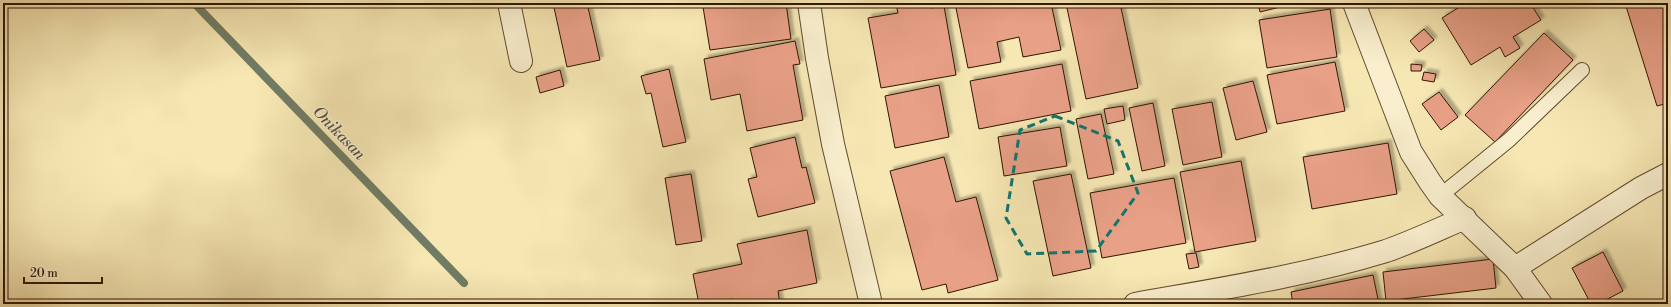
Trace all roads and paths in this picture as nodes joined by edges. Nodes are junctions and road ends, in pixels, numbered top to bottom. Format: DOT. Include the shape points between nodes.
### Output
graph roads {
  1 [pos="509,3"];
  2 [pos="809,3"];
  3 [pos="1354,3"];
  4 [pos="521,61"];
  5 [pos="1582,70"];
  6 [pos="1668,174"];
  7 [pos="1440,196"];
  8 [pos="1465,218"];
  9 [pos="1515,268"];
  10 [pos="871,304"];
  11 [pos="1135,304"];
  12 [pos="1542,304"];
  1 -- 4 [label="street"];
  2 -- 10 [label="street" via="833,144"];
  3 -- 7 [label="street" via="1411,152"];
  5 -- 7 [label="lane" via="1509,140"];
  6 -- 9 [label="street" via="1641,188"];
  7 -- 8 [label="street"];
  8 -- 9 [label="street"];
  8 -- 11 [label="street" via="1388,250 1324,269"];
  9 -- 12 [label="street"];
}
